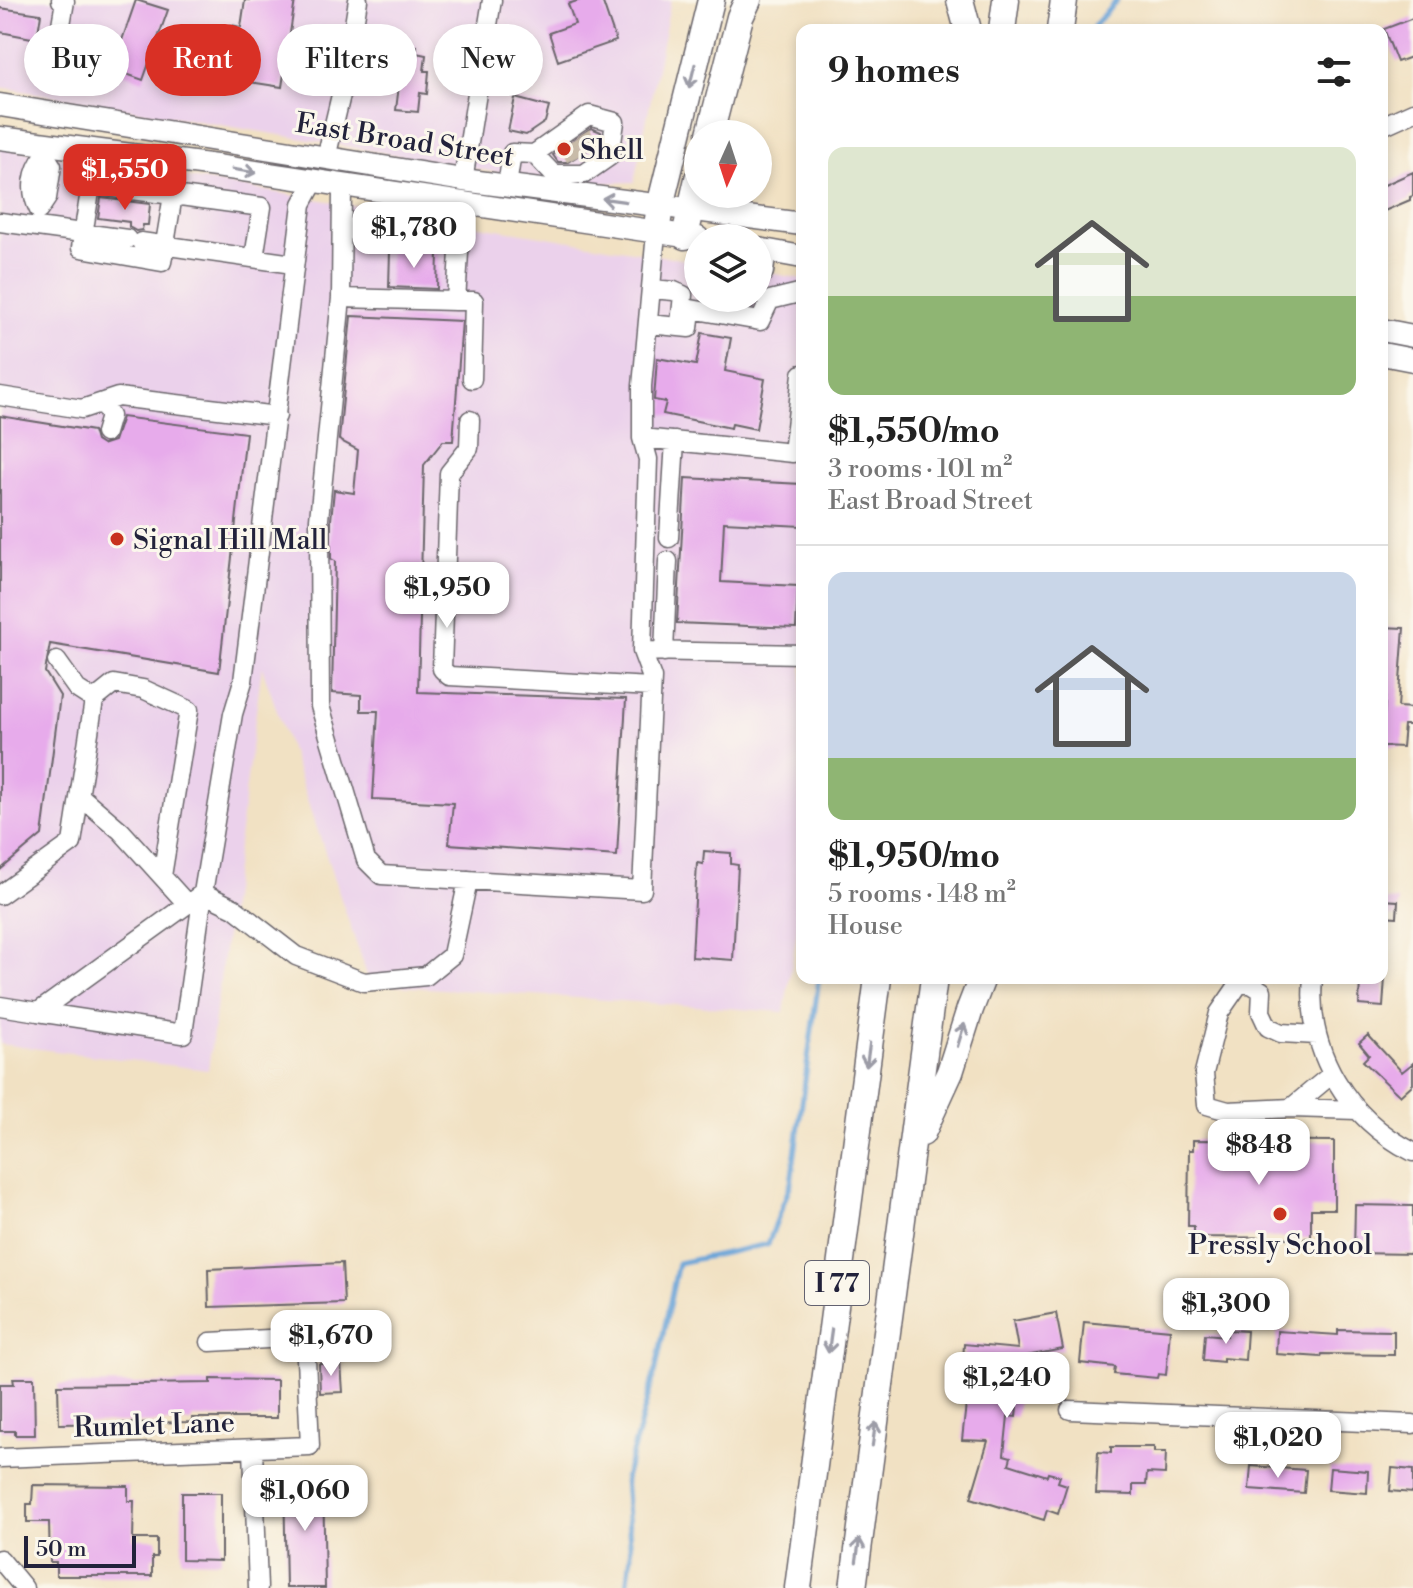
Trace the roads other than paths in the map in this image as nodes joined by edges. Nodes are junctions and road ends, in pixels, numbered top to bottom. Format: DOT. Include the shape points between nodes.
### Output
graph roads {
  1 [pos="61,0"];
  2 [pos="358,0"];
  3 [pos="492,0"];
  4 [pos="711,0"];
  5 [pos="748,0"];
  6 [pos="960,0"];
  7 [pos="1006,0"];
  8 [pos="1064,0"];
  9 [pos="61,24"];
  10 [pos="966,24"];
  11 [pos="1003,24"];
  12 [pos="1061,24"];
  13 [pos="0,105"];
  14 [pos="1413,112"];
  15 [pos="714,120"];
  16 [pos="1388,123"];
  17 [pos="0,138"];
  18 [pos="226,142"];
  19 [pos="45,150"];
  20 [pos="534,154"];
  21 [pos="326,158"];
  22 [pos="463,180"];
  23 [pos="314,182"];
  24 [pos="342,186"];
  25 [pos="507,186"];
  26 [pos="173,195"];
  27 [pos="462,204"];
  28 [pos="660,206"];
  29 [pos="37,218"];
  30 [pos="0,222"];
  31 [pos="685,224"];
  32 [pos="796,224"];
  33 [pos="772,225"];
  34 [pos="684,229"];
  35 [pos="83,232"];
  36 [pos="656,233"];
  37 [pos="164,245"];
  38 [pos="772,252"];
  39 [pos="796,256"];
  40 [pos="254,258"];
  41 [pos="293,264"];
  42 [pos="652,289"];
  43 [pos="796,296"];
  44 [pos="341,298"];
  45 [pos="456,301"];
  46 [pos="649,324"];
  47 [pos="679,326"];
  48 [pos="1388,331"];
  49 [pos="1413,336"];
  50 [pos="1388,355"];
  51 [pos="1413,360"];
  52 [pos="472,379"];
  53 [pos="0,396"];
  54 [pos="103,404"];
  55 [pos="277,416"];
  56 [pos="470,420"];
  57 [pos="105,433"];
  58 [pos="642,438"];
  59 [pos="675,441"];
  60 [pos="796,455"];
  61 [pos="669,538"];
  62 [pos="668,561"];
  63 [pos="642,651"];
  64 [pos="664,652"];
  65 [pos="796,654"];
  66 [pos="57,661"];
  67 [pos="651,687"];
  68 [pos="94,700"];
  69 [pos="80,796"];
  70 [pos="162,876"];
  71 [pos="468,880"];
  72 [pos="0,895"];
  73 [pos="195,898"];
  74 [pos="877,984"];
  75 [pos="933,984"];
  76 [pos="980,984"];
  77 [pos="1312,984"];
  78 [pos="0,1006"];
  79 [pos="38,1012"];
  80 [pos="1317,1035"];
  81 [pos="1332,1074"];
  82 [pos="1291,1108"];
  83 [pos="1357,1110"];
  84 [pos="1413,1152"];
  85 [pos="910,1158"];
  86 [pos="210,1342"];
  87 [pos="1070,1410"];
  88 [pos="1413,1424"];
  89 [pos="253,1449"];
  90 [pos="0,1458"];
  91 [pos="0,1559"];
  92 [pos="24,1588"];
  93 [pos="258,1588"];
  94 [pos="798,1588"];
  95 [pos="853,1588"];
  1 -- 9 [label="street"];
  2 -- 21 [label="street"];
  3 -- 22 [label="street"];
  4 -- 28 [label="highway, one-way"];
  5 -- 15 [label="highway"];
  6 -- 10 [label="highway"];
  7 -- 11 [label="highway"];
  8 -- 12 [label="highway"];
  13 -- 18 [label="main road, East Broad Street"];
  14 -- 16 [label="street"];
  17 -- 19 [label="main road, East Broad Street"];
  18 -- 19 [label="main road" via="215,152 57,129"];
  18 -- 21 [label="main road, East Broad Street"];
  19 -- 23 [label="main road, East Broad Street, one-way" via="216,166"];
  19 -- 29 [label="street" via="36,165 32,197"];
  20 -- 20 [label="street" via="579,147 553,174"];
  20 -- 25 [label="street" via="512,153"];
  21 -- 22 [label="main road, East Broad Street"];
  21 -- 23 [label="main road"];
  22 -- 25 [label="main road, East Broad Street"];
  23 -- 24 [label="main road, East Broad Street"];
  23 -- 41 [label="street" via="302,204"];
  24 -- 27 [label="main road, East Broad Street"];
  24 -- 44 [label="street"];
  28 -- 25 [label="main road, East Broad Street, one-way"];
  26 -- 35 [label="street" via="91,185"];
  26 -- 37 [label="street"];
  26 -- 40 [label="street" via="262,207"];
  27 -- 36 [label="main road, East Broad Street"];
  27 -- 45 [label="street"];
  28 -- 31 [label="main road, East Broad Street"];
  28 -- 36 [label="highway"];
  29 -- 30 [label="street"];
  29 -- 35 [label="street"];
  32 -- 33 [label="main road, East Broad Street"];
  34 -- 36 [label="main road, East Broad Street"];
  35 -- 37 [label="street"];
  35 -- 37 [label="street" via="81,248 162,262"];
  36 -- 42 [label="street"];
  37 -- 40 [label="street"];
  38 -- 39 [label="main road"];
  40 -- 41 [label="street"];
  41 -- 55 [label="street"];
  42 -- 46 [label="street"];
  42 -- 47 [label="street" via="683,295"];
  43 -- 47 [label="street" via="770,300 760,321 691,309 689,328"];
  44 -- 45 [label="street"];
  44 -- 71 [label="street" via="319,519 320,706 366,860 381,875"];
  45 -- 52 [label="street" via="474,301"];
  46 -- 47 [label="street"];
  46 -- 58 [label="street"];
  48 -- 49 [label="main road"];
  50 -- 51 [label="main road"];
  53 -- 54 [label="street" via="82,409"];
  54 -- 55 [label="street" via="118,397"];
  54 -- 57 [label="street" via="110,416"];
  55 -- 73 [label="street" via="243,681"];
  56 -- 67 [label="street" via="469,448 449,473 442,669 449,676"];
  58 -- 59 [label="street"];
  58 -- 63 [label="street" via="648,459"];
  59 -- 60 [label="street"];
  59 -- 61 [label="street"];
  62 -- 64 [label="street"];
  63 -- 64 [label="street"];
  63 -- 67 [label="street"];
  64 -- 65 [label="street"];
  66 -- 68 [label="street" via="77,689"];
  67 -- 71 [label="street" via="642,890"];
  68 -- 69 [label="street"];
  68 -- 70 [label="street" via="114,684 143,689 189,710"];
  69 -- 70 [label="street"];
  69 -- 72 [label="street" via="72,843"];
  70 -- 73 [label="street"];
  71 -- 73 [label="street" via="452,955 426,976 364,982 296,956 234,908"];
  73 -- 79 [label="street"];
  73 -- 79 [label="street" via="183,1034"];
  74 -- 94 [label="highway, I 77, one-way"];
  75 -- 85 [label="highway, I 77"];
  85 -- 76 [label="highway, one-way" via="950,1072"];
  77 -- 80 [label="street"];
  78 -- 79 [label="street"];
  80 -- 81 [label="street"];
  80 -- 82 [label="street" via="1268,1027 1261,1012 1262,991 1251,984 1239,984 1219,1013 1204,1073 1207,1105 1228,1111"];
  81 -- 82 [label="street"];
  81 -- 83 [label="street"];
  82 -- 83 [label="street"];
  83 -- 84 [label="street" via="1391,1141"];
  95 -- 85 [label="highway, I 77, one-way"];
  86 -- 89 [label="street, Rumlet Lane" via="305,1337 310,1446"];
  87 -- 88 [label="street"];
  89 -- 90 [label="street, Rumlet Lane"];
  89 -- 93 [label="street"];
  91 -- 92 [label="street"];
}
